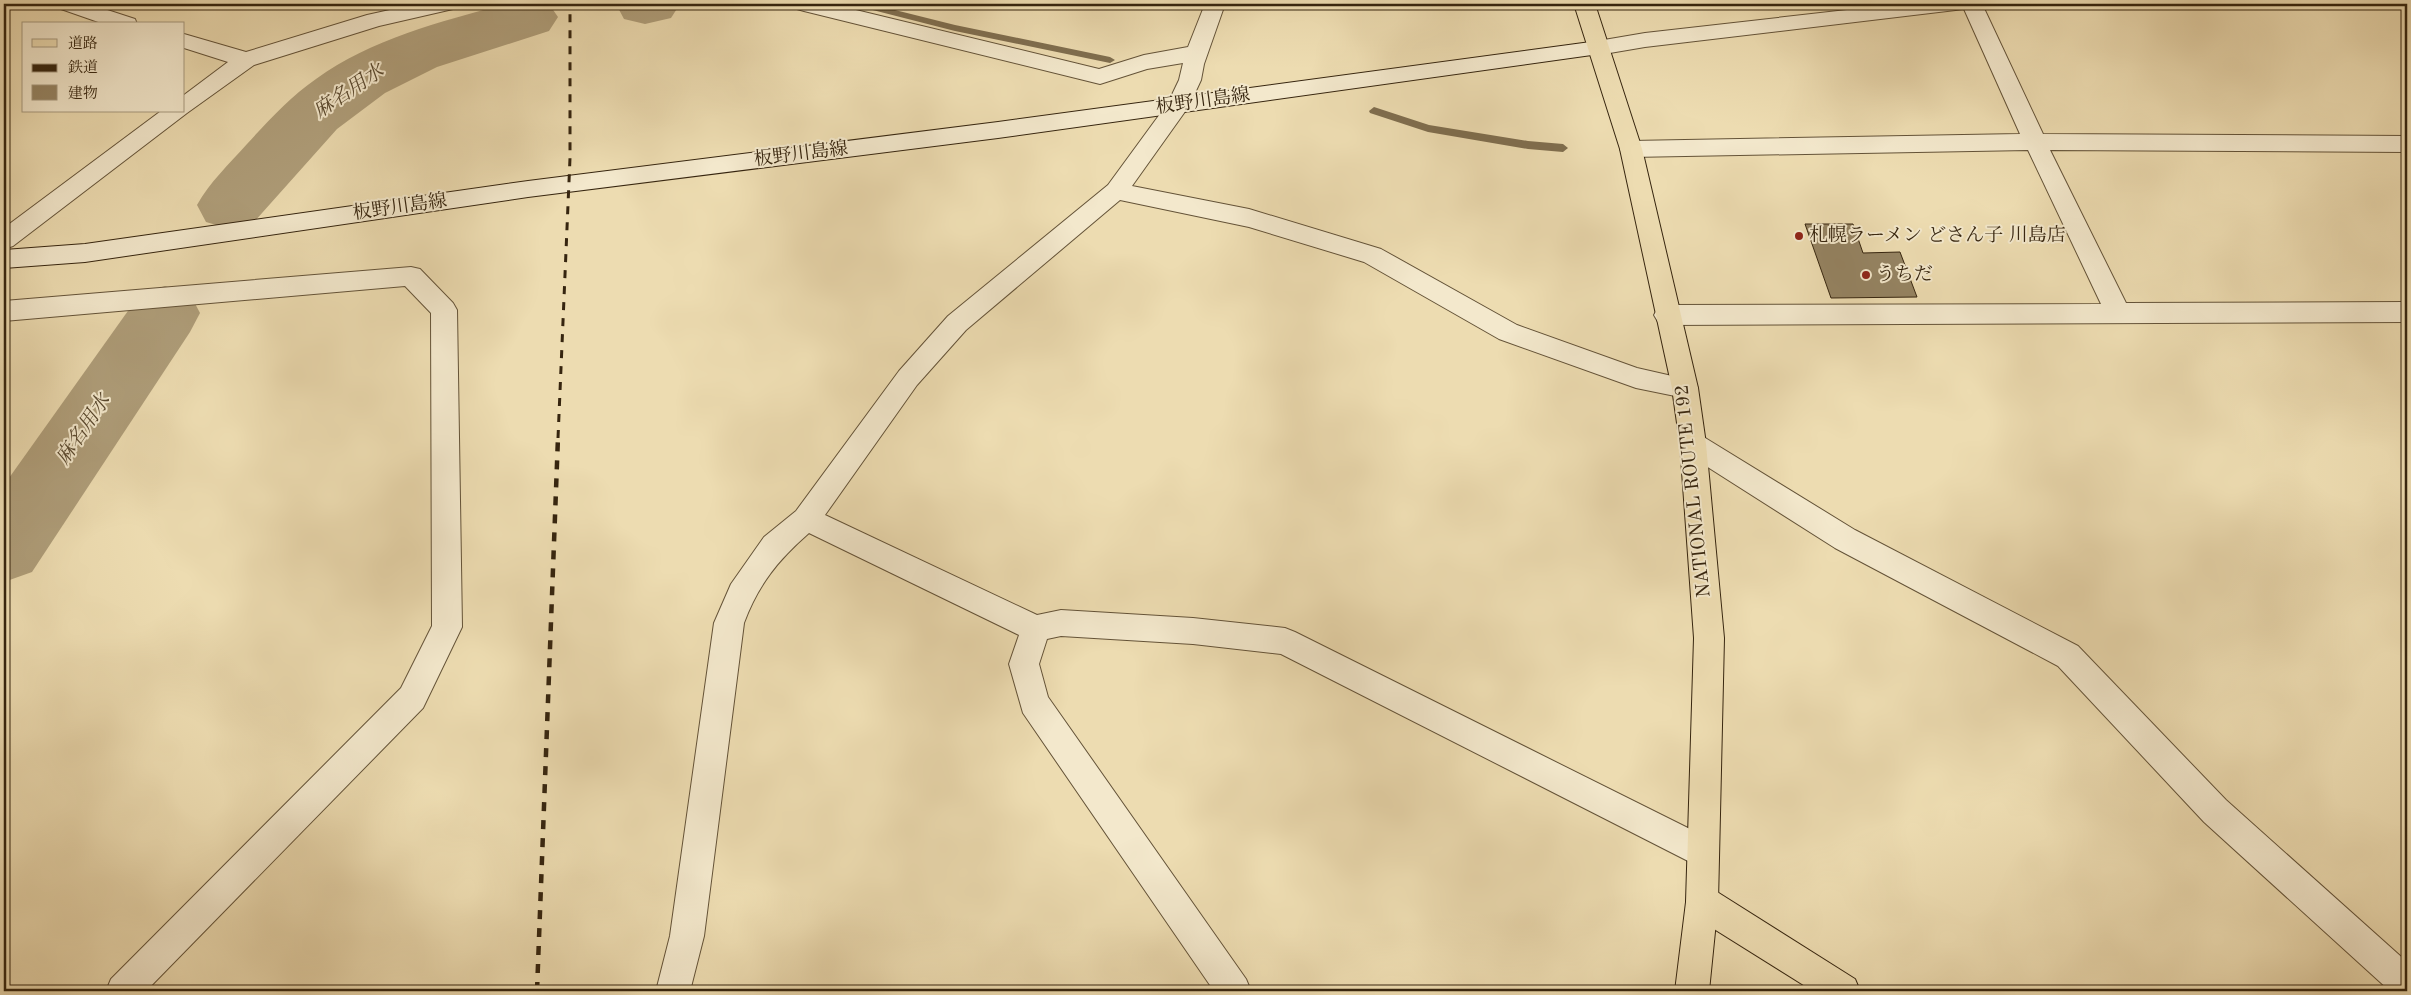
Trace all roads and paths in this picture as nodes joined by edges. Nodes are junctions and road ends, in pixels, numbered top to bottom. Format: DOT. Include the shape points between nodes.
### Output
graph roads {
  1 [pos="68,4"];
  2 [pos="446,4"];
  3 [pos="804,4"];
  4 [pos="1215,4"];
  5 [pos="1584,4"];
  6 [pos="1956,4"];
  7 [pos="1972,4"];
  8 [pos="121,22"];
  9 [pos="185,41"];
  10 [pos="1598,48"];
  11 [pos="1197,53"];
  12 [pos="246,60"];
  13 [pos="185,105"];
  14 [pos="1178,106"];
  15 [pos="176,112"];
  16 [pos="2035,142"];
  17 [pos="2407,144"];
  18 [pos="1631,149"];
  19 [pos="1116,191"];
  20 [pos="4,240"];
  21 [pos="4,259"];
  22 [pos="4,311"];
  23 [pos="2407,312"];
  24 [pos="2119,314"];
  25 [pos="1667,315"];
  26 [pos="1685,388"];
  27 [pos="1693,444"];
  28 [pos="806,519"];
  29 [pos="1036,629"];
  30 [pos="1704,852"];
  31 [pos="1702,902"];
  32 [pos="2407,984"];
  33 [pos="123,991"];
  34 [pos="674,991"];
  35 [pos="1234,991"];
  36 [pos="1692,991"];
  37 [pos="1843,991"];
  1 -- 8 [label="street"];
  2 -- 12 [label="street" via="375,20"];
  3 -- 11 [label="street" via="1100,77 1144,62"];
  4 -- 11 [label="street"];
  5 -- 10 [label="main road, NATIONAL ROUTE 192"];
  6 -- 10 [label="street, 板野川島線" via="1655,38"];
  7 -- 16 [label="street"];
  9 -- 12 [label="street"];
  10 -- 14 [label="street, 板野川島線"];
  10 -- 18 [label="main road, NATIONAL ROUTE 192"];
  11 -- 14 [label="street" via="1190,80"];
  12 -- 13 [label="street"];
  14 -- 19 [label="street"];
  14 -- 21 [label="street, 板野川島線" via="528,189 85,253"];
  15 -- 20 [label="street"];
  16 -- 17 [label="street"];
  16 -- 18 [label="street"];
  16 -- 24 [label="street"];
  18 -- 25 [label="main road, NATIONAL ROUTE 192"];
  19 -- 26 [label="street" via="1249,218 1372,256 1508,332 1636,378"];
  19 -- 28 [label="street" via="956,323 908,378"];
  22 -- 33 [label="street" via="411,276 444,310 447,627 412,698"];
  23 -- 24 [label="street"];
  24 -- 25 [label="street"];
  25 -- 26 [label="main road, NATIONAL ROUTE 192"];
  26 -- 27 [label="main road, NATIONAL ROUTE 192"];
  27 -- 30 [label="main road, NATIONAL ROUTE 192" via="1708,638"];
  27 -- 32 [label="street" via="1846,539 2068,656 2215,810"];
  28 -- 29 [label="street"];
  28 -- 34 [label="street" via="774,546 741,593 729,623 687,936"];
  29 -- 30 [label="street" via="1061,623 1193,631 1285,641"];
  29 -- 35 [label="street" via="1024,664 1034,703"];
  30 -- 31 [label="main road, NATIONAL ROUTE 192"];
  31 -- 36 [label="main road, NATIONAL ROUTE 192"];
  31 -- 37 [label="main road"];
}
